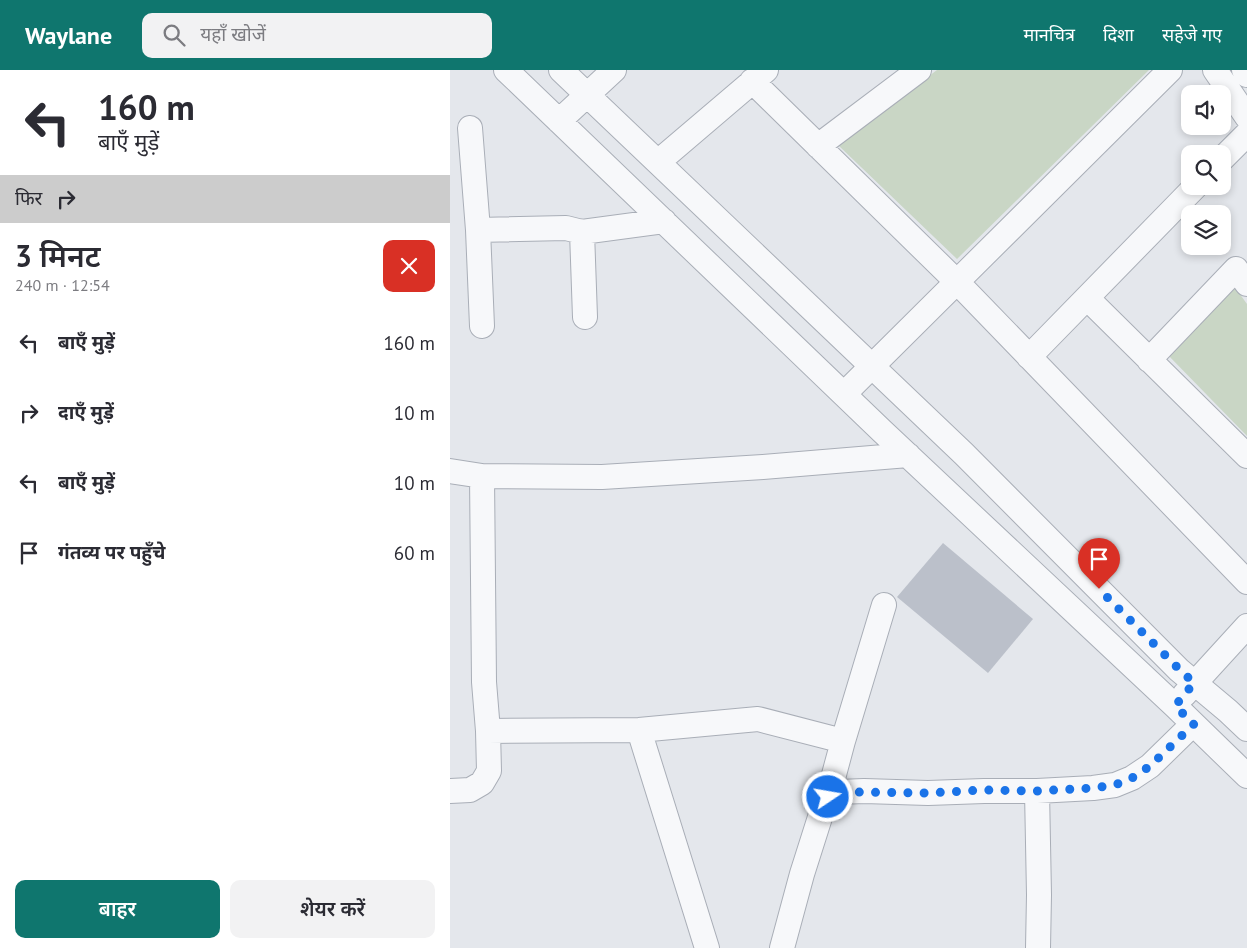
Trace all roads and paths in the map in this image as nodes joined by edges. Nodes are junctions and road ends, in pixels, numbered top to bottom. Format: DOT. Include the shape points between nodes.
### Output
graph roads {
  1 [pos="506,70"];
  2 [pos="614,70"];
  3 [pos="919,70"];
  4 [pos="1170,70"];
  5 [pos="1215,70"];
  6 [pos="1244,70"];
  7 [pos="570,73"];
  8 [pos="1247,75"];
  9 [pos="759,76"];
  10 [pos="587,95"];
  11 [pos="541,104"];
  12 [pos="1247,117"];
  13 [pos="559,121"];
  14 [pos="470,128"];
  15 [pos="1247,134"];
  16 [pos="818,146"];
  17 [pos="1231,150"];
  18 [pos="658,162"];
  19 [pos="1187,195"];
  20 [pos="664,222"];
  21 [pos="478,230"];
  22 [pos="582,232"];
  23 [pos="957,282"];
  24 [pos="1247,284"];
  25 [pos="1087,298"];
  26 [pos="584,317"];
  27 [pos="482,326"];
  28 [pos="1029,357"];
  29 [pos="1149,360"];
  30 [pos="872,366"];
  31 [pos="844,394"];
  32 [pos="908,455"];
  33 [pos="1247,456"];
  34 [pos="450,471"];
  35 [pos="482,476"];
  36 [pos="1247,582"];
  37 [pos="884,605"];
  38 [pos="1247,626"];
  39 [pos="1194,683"];
  40 [pos="1175,706"];
  41 [pos="1194,724"];
  42 [pos="1247,729"];
  43 [pos="639,730"];
  44 [pos="488,731"];
  45 [pos="843,740"];
  46 [pos="1247,776"];
  47 [pos="1037,791"];
  48 [pos="450,792"];
  49 [pos="828,797"];
  50 [pos="707,948"];
  51 [pos="782,948"];
  52 [pos="1038,948"];
  1 -- 11 [label="street"];
  2 -- 10 [label="street"];
  3 -- 16 [label="street"];
  4 -- 23 [label="street"];
  5 -- 12 [label="street"];
  6 -- 8 [label="street"];
  7 -- 10 [label="street"];
  7 -- 11 [label="street"];
  9 -- 16 [label="street"];
  9 -- 18 [label="street"];
  10 -- 13 [label="street"];
  10 -- 18 [label="street"];
  11 -- 13 [label="street"];
  13 -- 20 [label="street"];
  14 -- 21 [label="street"];
  15 -- 17 [label="street"];
  16 -- 23 [label="street"];
  18 -- 30 [label="street"];
  19 -- 25 [label="street"];
  20 -- 22 [label="street"];
  20 -- 31 [label="street"];
  21 -- 22 [label="street" via="566,228"];
  21 -- 27 [label="street"];
  22 -- 26 [label="street"];
  23 -- 28 [label="street"];
  23 -- 30 [label="street"];
  24 -- 29 [label="street" via="1236,269"];
  25 -- 28 [label="street"];
  25 -- 29 [label="street"];
  28 -- 36 [label="street"];
  29 -- 33 [label="street"];
  30 -- 31 [label="street"];
  30 -- 39 [label="street"];
  31 -- 32 [label="street"];
  32 -- 35 [label="street" via="602,476"];
  32 -- 40 [label="street"];
  34 -- 35 [label="street"];
  35 -- 44 [label="street" via="484,682"];
  37 -- 45 [label="street"];
  38 -- 39 [label="street"];
  39 -- 40 [label="street"];
  39 -- 42 [label="street"];
  40 -- 41 [label="street"];
  41 -- 46 [label="street"];
  41 -- 47 [label="street" via="1150,766 1132,778 1115,785"];
  43 -- 44 [label="street"];
  43 -- 45 [label="street" via="758,719"];
  43 -- 50 [label="street"];
  44 -- 48 [label="street" via="489,771 482,783 470,790"];
  45 -- 49 [label="street"];
  47 -- 49 [label="street" via="864,791 839,792"];
  47 -- 52 [label="street"];
  49 -- 51 [label="street"];
}
